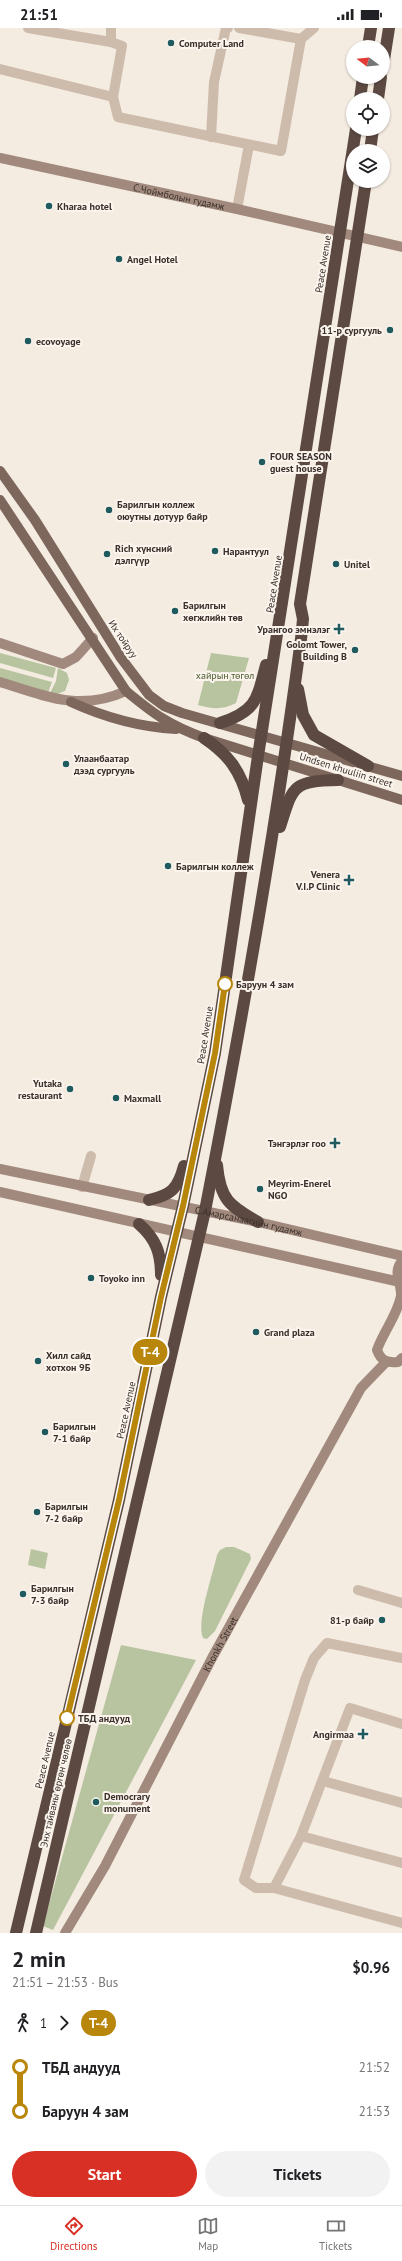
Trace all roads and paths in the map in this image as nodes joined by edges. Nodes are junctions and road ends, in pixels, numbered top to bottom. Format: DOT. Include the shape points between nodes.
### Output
graph roads {
  1 [pos="28,28"];
  2 [pos="111,28"];
  3 [pos="227,28"];
  4 [pos="239,28"];
  5 [pos="314,28"];
  6 [pos="371,28"];
  7 [pos="389,28"];
  8 [pos="301,39"];
  9 [pos="369,40"];
  10 [pos="387,40"];
  11 [pos="111,42"];
  12 [pos="0,69"];
  13 [pos="114,97"];
  14 [pos="355,136"];
  15 [pos="211,137"];
  16 [pos="249,145"];
  17 [pos="0,158"];
  18 [pos="365,188"];
  19 [pos="237,209"];
  20 [pos="340,232"];
  21 [pos="358,236"];
  22 [pos="402,247"];
  23 [pos="0,471"];
  24 [pos="0,500"];
  25 [pos="283,604"];
  26 [pos="93,638"];
  27 [pos="0,643"];
  28 [pos="296,679"];
  29 [pos="0,682"];
  30 [pos="126,691"];
  31 [pos="71,702"];
  32 [pos="220,723"];
  33 [pos="179,729"];
  34 [pos="261,736"];
  35 [pos="204,738"];
  36 [pos="287,742"];
  37 [pos="258,756"];
  38 [pos="283,764"];
  39 [pos="368,766"];
  40 [pos="402,776"];
  41 [pos="338,780"];
  42 [pos="402,800"];
  43 [pos="250,806"];
  44 [pos="270,856"];
  45 [pos="203,1108"];
  46 [pos="216,1154"];
  47 [pos="90,1156"];
  48 [pos="0,1169"];
  49 [pos="82,1187"];
  50 [pos="0,1192"];
  51 [pos="149,1200"];
  52 [pos="183,1206"];
  53 [pos="205,1211"];
  54 [pos="258,1222"];
  55 [pos="139,1224"];
  56 [pos="176,1231"];
  57 [pos="197,1237"];
  58 [pos="402,1256"];
  59 [pos="402,1261"];
  60 [pos="400,1282"];
  61 [pos="161,1297"];
  62 [pos="401,1361"];
  63 [pos="386,1362"];
  64 [pos="358,1590"];
  65 [pos="402,1603"];
  66 [pos="402,1658"];
  67 [pos="402,1724"];
  68 [pos="323,1780"];
  69 [pos="402,1803"];
  70 [pos="301,1836"];
  71 [pos="402,1863"];
  72 [pos="274,1888"];
  73 [pos="402,1923"];
  74 [pos="16,1933"];
  75 [pos="36,1933"];
  76 [pos="65,1933"];
  1 -- 11 [label="street"];
  2 -- 11 [label="street"];
  3 -- 15 [label="street" via="214,82"];
  4 -- 8 [label="street"];
  5 -- 8 [label="street"];
  6 -- 9 [label="highway"];
  7 -- 10 [label="highway"];
  8 -- 16 [label="street" via="281,151"];
  11 -- 13 [label="street" via="122,46"];
  12 -- 13 [label="street"];
  13 -- 15 [label="street" via="118,117"];
  14 -- 20 [label="highway, Peace Avenue"];
  15 -- 16 [label="street"];
  16 -- 19 [label="street"];
  17 -- 19 [label="main road, С.Чоймболын гудамж"];
  18 -- 21 [label="highway"];
  19 -- 20 [label="main road, С.Чоймболын гудамж"];
  20 -- 21 [label="main road, С.Чоймболын гудамж"];
  20 -- 25 [label="highway, Peace Avenue"];
  21 -- 22 [label="main road, С.Чоймболын гудамж"];
  21 -- 28 [label="highway" via="300,604 303,619"];
  23 -- 32 [label="main road, Их тойруу" via="35,520 121,658 149,695 176,711"];
  24 -- 26 [label="main road"];
  25 -- 32 [label="highway" via="256,700 240,715"];
  25 -- 34 [label="highway, Peace Avenue"];
  26 -- 27 [label="main road" via="76,658 63,664"];
  26 -- 30 [label="main road"];
  28 -- 36 [label="highway"];
  28 -- 39 [label="highway" via="303,715 314,734"];
  29 -- 31 [label="main road" via="52,699"];
  30 -- 31 [label="main road" via="102,700"];
  30 -- 33 [label="main road" via="155,715"];
  31 -- 33 [label="main road" via="116,721"];
  32 -- 34 [label="main road, Их тойруу"];
  33 -- 35 [label="main road"];
  34 -- 36 [label="main road, Их тойруу"];
  34 -- 37 [label="highway, Peace Avenue"];
  35 -- 37 [label="main road"];
  35 -- 43 [label="highway" via="221,749 234,764 244,782"];
  36 -- 38 [label="highway, Энх тайваны өргөн чөлөө"];
  36 -- 39 [label="main road, Undsen khuuliin street"];
  37 -- 38 [label="main road"];
  37 -- 43 [label="highway, Peace Avenue"];
  38 -- 41 [label="main road, Undsen khuuliin street"];
  38 -- 44 [label="highway, Энх тайваны өргөн чөлөө"];
  39 -- 40 [label="main road, Undsen khuuliin street"];
  41 -- 42 [label="main road, Undsen khuuliin street"];
  41 -- 44 [label="highway" via="312,781 297,786 290,795"];
  43 -- 45 [label="highway, Peace Avenue" via="215,1053"];
  44 -- 46 [label="highway, Энх тайваны өргөн чөлөө"];
  45 -- 51 [label="highway" via="180,1180 174,1189 164,1196"];
  45 -- 52 [label="highway, Peace Avenue"];
  46 -- 53 [label="highway, Энх тайваны өргөн чөлөө"];
  46 -- 54 [label="highway" via="219,1181 228,1202"];
  47 -- 49 [label="street"];
  48 -- 49 [label="main road, С.Амарсанаагийн гудамж"];
  49 -- 51 [label="main road, С.Амарсанаагийн гудамж"];
  50 -- 55 [label="main road"];
  51 -- 52 [label="main road, С.Амарсанаагийн гудамж"];
  52 -- 53 [label="main road, С.Амарсанаагийн гудамж"];
  52 -- 56 [label="highway, Peace Avenue"];
  53 -- 54 [label="main road, С.Амарсанаагийн гудамж"];
  53 -- 57 [label="highway, Энх тайваны өргөн чөлөө"];
  54 -- 58 [label="main road, С.Амарсанаагийн гудамж"];
  55 -- 56 [label="main road"];
  55 -- 61 [label="highway" via="149,1232 161,1258"];
  56 -- 57 [label="main road"];
  56 -- 61 [label="highway, Peace Avenue"];
  57 -- 60 [label="main road"];
  57 -- 75 [label="highway, Энх тайваны өргөн чөлөө"];
  59 -- 60 [label="main road" via="397,1274"];
  60 -- 63 [label="main road" via="399,1306 376,1350 380,1358"];
  61 -- 74 [label="highway, Peace Avenue" via="119,1500"];
  62 -- 63 [label="main road"];
  63 -- 76 [label="main road, Khonkh Street" via="361,1388 219,1644 105,1866"];
  64 -- 65 [label="street"];
  66 -- 72 [label="street" via="328,1643 314,1658 244,1880 256,1888"];
  67 -- 68 [label="street" via="350,1708"];
  68 -- 69 [label="street"];
  68 -- 70 [label="street"];
  70 -- 71 [label="street"];
  70 -- 72 [label="street"];
  72 -- 73 [label="street"];
}
